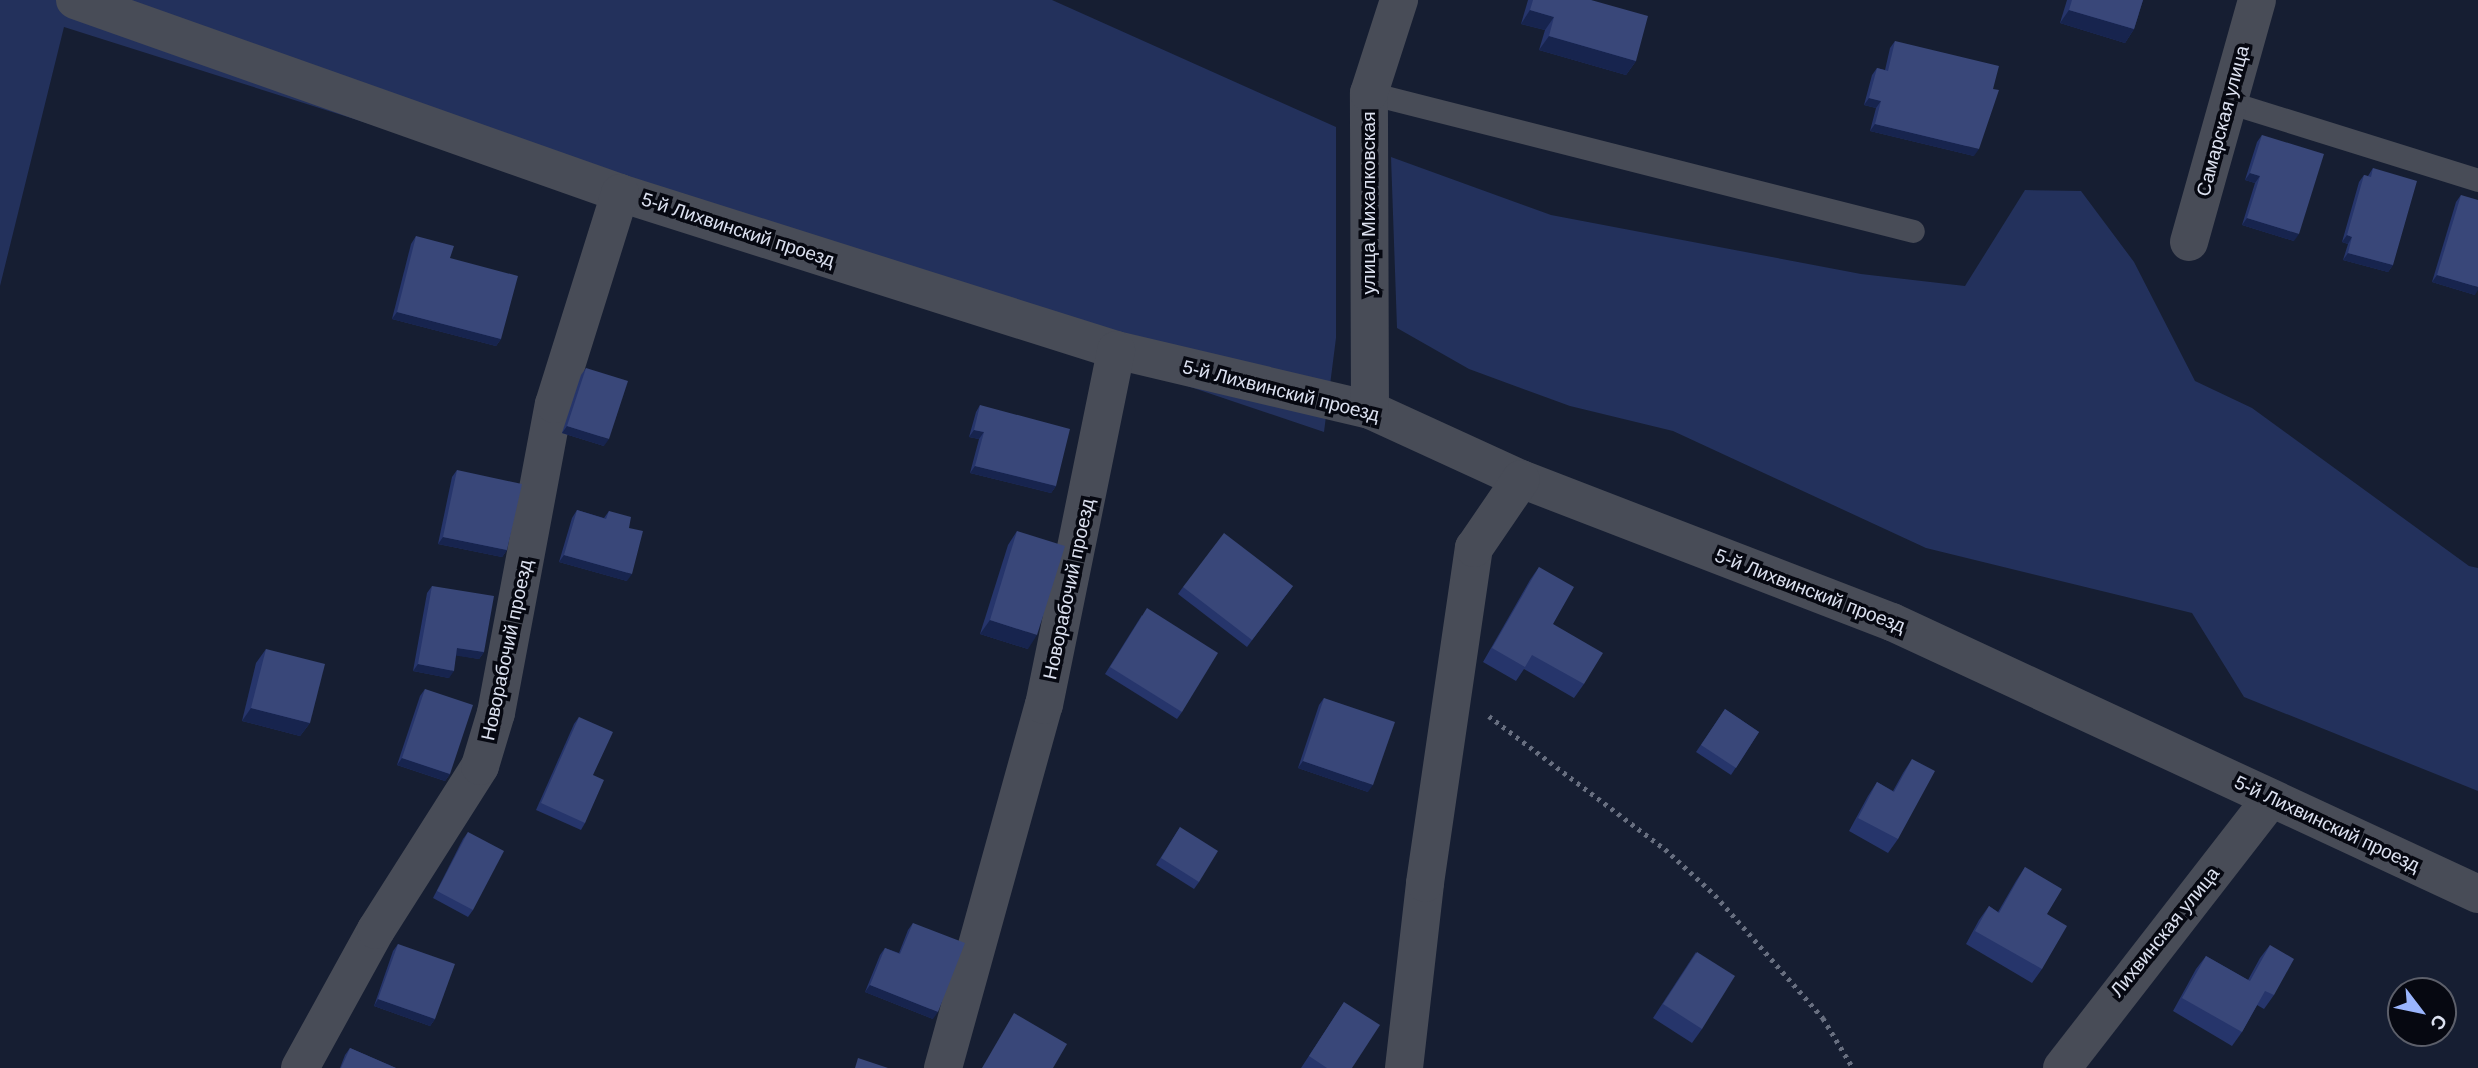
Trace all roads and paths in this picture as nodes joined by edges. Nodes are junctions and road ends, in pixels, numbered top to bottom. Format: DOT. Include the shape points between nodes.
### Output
graph roads {
  1 [pos="1399,0"];
  2 [pos="2256,0"];
  3 [pos="80,1"];
  4 [pos="1369,93"];
  5 [pos="2228,102"];
  6 [pos="2478,180"];
  7 [pos="620,193"];
  8 [pos="1913,231"];
  9 [pos="2189,243"];
  10 [pos="1116,351"];
  11 [pos="1370,410"];
  12 [pos="1521,479"];
  13 [pos="1455,690"];
  14 [pos="2271,799"];
  15 [pos="2478,894"];
  16 [pos="299,1068"];
  17 [pos="943,1068"];
  18 [pos="1404,1068"];
  19 [pos="1853,1068"];
  20 [pos="2062,1068"];
  1 -- 4 [label="street, улица Михалковская"];
  2 -- 5 [label="street, Самарская улица"];
  3 -- 7 [label="street, 5-й Лихвинский проезд"];
  4 -- 8 [label="lane"];
  4 -- 11 [label="street, улица Михалковская"];
  5 -- 6 [label="lane"];
  5 -- 9 [label="street, Самарская улица"];
  7 -- 10 [label="street, 5-й Лихвинский проезд"];
  7 -- 16 [label="street, Новорабочий проезд" via="554,404 496,713 480,765 376,930"];
  10 -- 11 [label="street, 5-й Лихвинский проезд"];
  10 -- 17 [label="street, Новорабочий проезд" via="1044,705"];
  11 -- 12 [label="street, 5-й Лихвинский проезд"];
  12 -- 13 [label="street" via="1474,548"];
  12 -- 14 [label="street, 5-й Лихвинский проезд" via="1892,622"];
  13 -- 18 [label="street" via="1425,883"];
  13 -- 19 [label="path" via="1665,849 1714,895 1823,1018"];
  14 -- 15 [label="street, 5-й Лихвинский проезд"];
  14 -- 20 [label="street, Лихвинская улица"];
}
